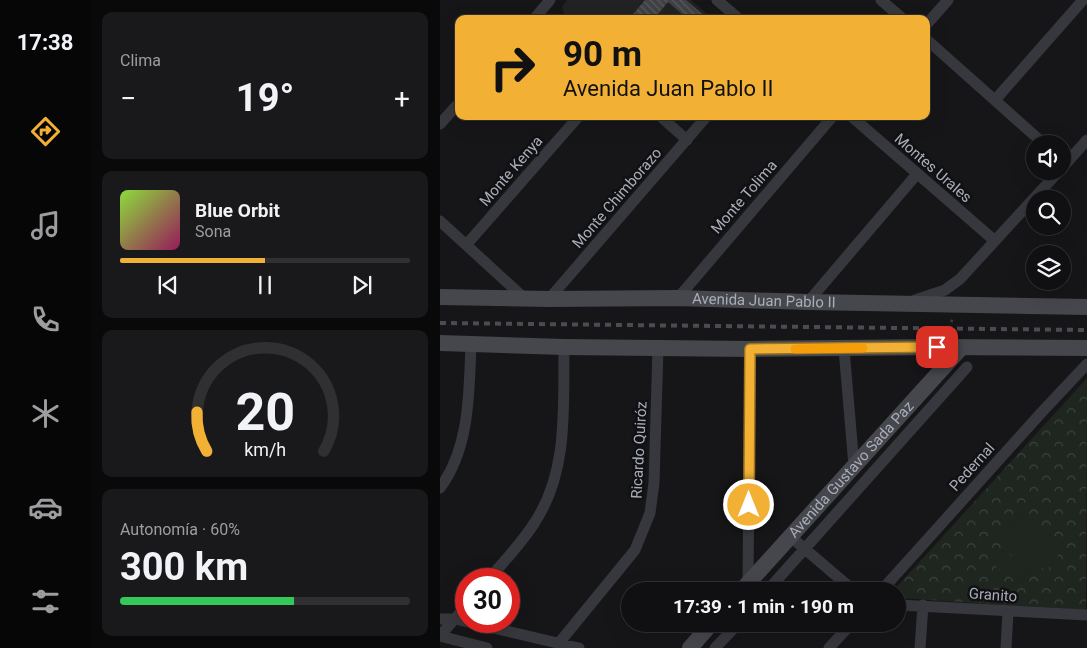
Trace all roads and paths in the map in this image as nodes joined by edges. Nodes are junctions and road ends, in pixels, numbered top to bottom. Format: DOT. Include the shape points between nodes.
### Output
graph roads {
  1 [pos="550,0"];
  2 [pos="717,0"];
  3 [pos="736,0"];
  4 [pos="881,0"];
  5 [pos="948,0"];
  6 [pos="1083,0"];
  7 [pos="728,9"];
  8 [pos="542,15"];
  9 [pos="735,15"];
  10 [pos="898,15"];
  11 [pos="930,20"];
  12 [pos="930,42"];
  13 [pos="996,99"];
  14 [pos="455,107"];
  15 [pos="575,120"];
  16 [pos="664,120"];
  17 [pos="704,120"];
  18 [pos="830,120"];
  19 [pos="856,120"];
  20 [pos="440,124"];
  21 [pos="1034,135"];
  22 [pos="687,140"];
  23 [pos="1087,140"];
  24 [pos="1071,157"];
  25 [pos="917,174"];
  26 [pos="1050,180"];
  27 [pos="440,221"];
  28 [pos="995,241"];
  29 [pos="467,244"];
  30 [pos="440,297"];
  31 [pos="523,297"];
  32 [pos="678,298"];
  33 [pos="549,299"];
  34 [pos="808,302"];
  35 [pos="902,304"];
  36 [pos="1087,307"];
  37 [pos="953,318"];
  38 [pos="945,336"];
  39 [pos="440,343"];
  40 [pos="470,344"];
  41 [pos="564,347"];
  42 [pos="962,347"];
  43 [pos="658,348"];
  44 [pos="1087,348"];
  45 [pos="750,349"];
  46 [pos="844,349"];
  47 [pos="1087,364"];
  48 [pos="967,367"];
  49 [pos="854,466"];
  50 [pos="440,488"];
  51 [pos="791,537"];
  52 [pos="806,550"];
  53 [pos="499,568"];
  54 [pos="745,582"];
  55 [pos="750,582"];
  56 [pos="776,582"];
  57 [pos="843,582"];
  58 [pos="889,582"];
  59 [pos="906,605"];
  60 [pos="923,605"];
  61 [pos="1008,612"];
  62 [pos="1087,615"];
  63 [pos="440,619"];
  64 [pos="455,619"];
  65 [pos="704,632"];
  66 [pos="731,632"];
  67 [pos="844,632"];
  68 [pos="516,633"];
  69 [pos="440,636"];
  70 [pos="559,643"];
  71 [pos="831,647"];
  72 [pos="487,648"];
  73 [pos="579,648"];
  74 [pos="690,648"];
  75 [pos="716,648"];
  76 [pos="920,648"];
  77 [pos="1006,648"];
  1 -- 8 [label="street"];
  2 -- 7 [label="street"];
  3 -- 7 [label="street"];
  4 -- 10 [label="street"];
  5 -- 11 [label="street"];
  6 -- 13 [label="street"];
  7 -- 9 [label="street"];
  12 -- 13 [label="street"];
  13 -- 21 [label="street"];
  14 -- 20 [label="street"];
  15 -- 29 [label="street, Monte Kenya"];
  16 -- 22 [label="street"];
  17 -- 22 [label="street, Monte Chimborazo"];
  18 -- 32 [label="street, Monte Tolima"];
  19 -- 25 [label="street, Montes Urales"];
  22 -- 33 [label="street, Monte Chimborazo"];
  23 -- 24 [label="street"];
  25 -- 28 [label="street, Montes Urales"];
  25 -- 34 [label="street"];
  26 -- 28 [label="street"];
  27 -- 29 [label="street"];
  28 -- 35 [label="street" via="952,285"];
  29 -- 31 [label="street"];
  30 -- 31 [label="main road, Avenida Juan Pablo II"];
  31 -- 33 [label="main road, Avenida Juan Pablo II"];
  32 -- 33 [label="main road, Avenida Juan Pablo II"];
  32 -- 34 [label="main road, Avenida Juan Pablo II"];
  34 -- 35 [label="main road, Avenida Juan Pablo II"];
  35 -- 36 [label="main road, Avenida Juan Pablo II"];
  37 -- 38 [label="path"];
  39 -- 40 [label="main road"];
  40 -- 41 [label="main road"];
  40 -- 50 [label="street" via="464,428 453,466"];
  41 -- 43 [label="main road"];
  41 -- 53 [label="street" via="562,450 551,494 536,521"];
  42 -- 44 [label="main road"];
  42 -- 46 [label="main road"];
  42 -- 49 [label="main road, Avenida Gustavo Sada Paz"];
  43 -- 45 [label="main road"];
  43 -- 70 [label="street, Ricardo Quiróz" via="654,483 650,513 635,550"];
  45 -- 46 [label="main road"];
  45 -- 54 [label="street"];
  46 -- 49 [label="street"];
  47 -- 58 [label="street, Pedernal"];
  48 -- 52 [label="street, Avenida Gustavo Sada Paz"];
  49 -- 51 [label="main road, Avenida Gustavo Sada Paz"];
  51 -- 52 [label="street"];
  51 -- 55 [label="main road, Avenida Gustavo Sada Paz"];
  52 -- 56 [label="street, Avenida Gustavo Sada Paz"];
  52 -- 57 [label="street"];
  59 -- 60 [label="street, Granito"];
  60 -- 61 [label="street, Granito"];
  60 -- 76 [label="street"];
  61 -- 62 [label="street, Granito"];
  61 -- 77 [label="street"];
  63 -- 64 [label="street"];
  64 -- 69 [label="street"];
  65 -- 74 [label="main road"];
  66 -- 75 [label="street"];
  67 -- 71 [label="street"];
  68 -- 70 [label="street"];
  69 -- 72 [label="street"];
  70 -- 73 [label="street"];
}
